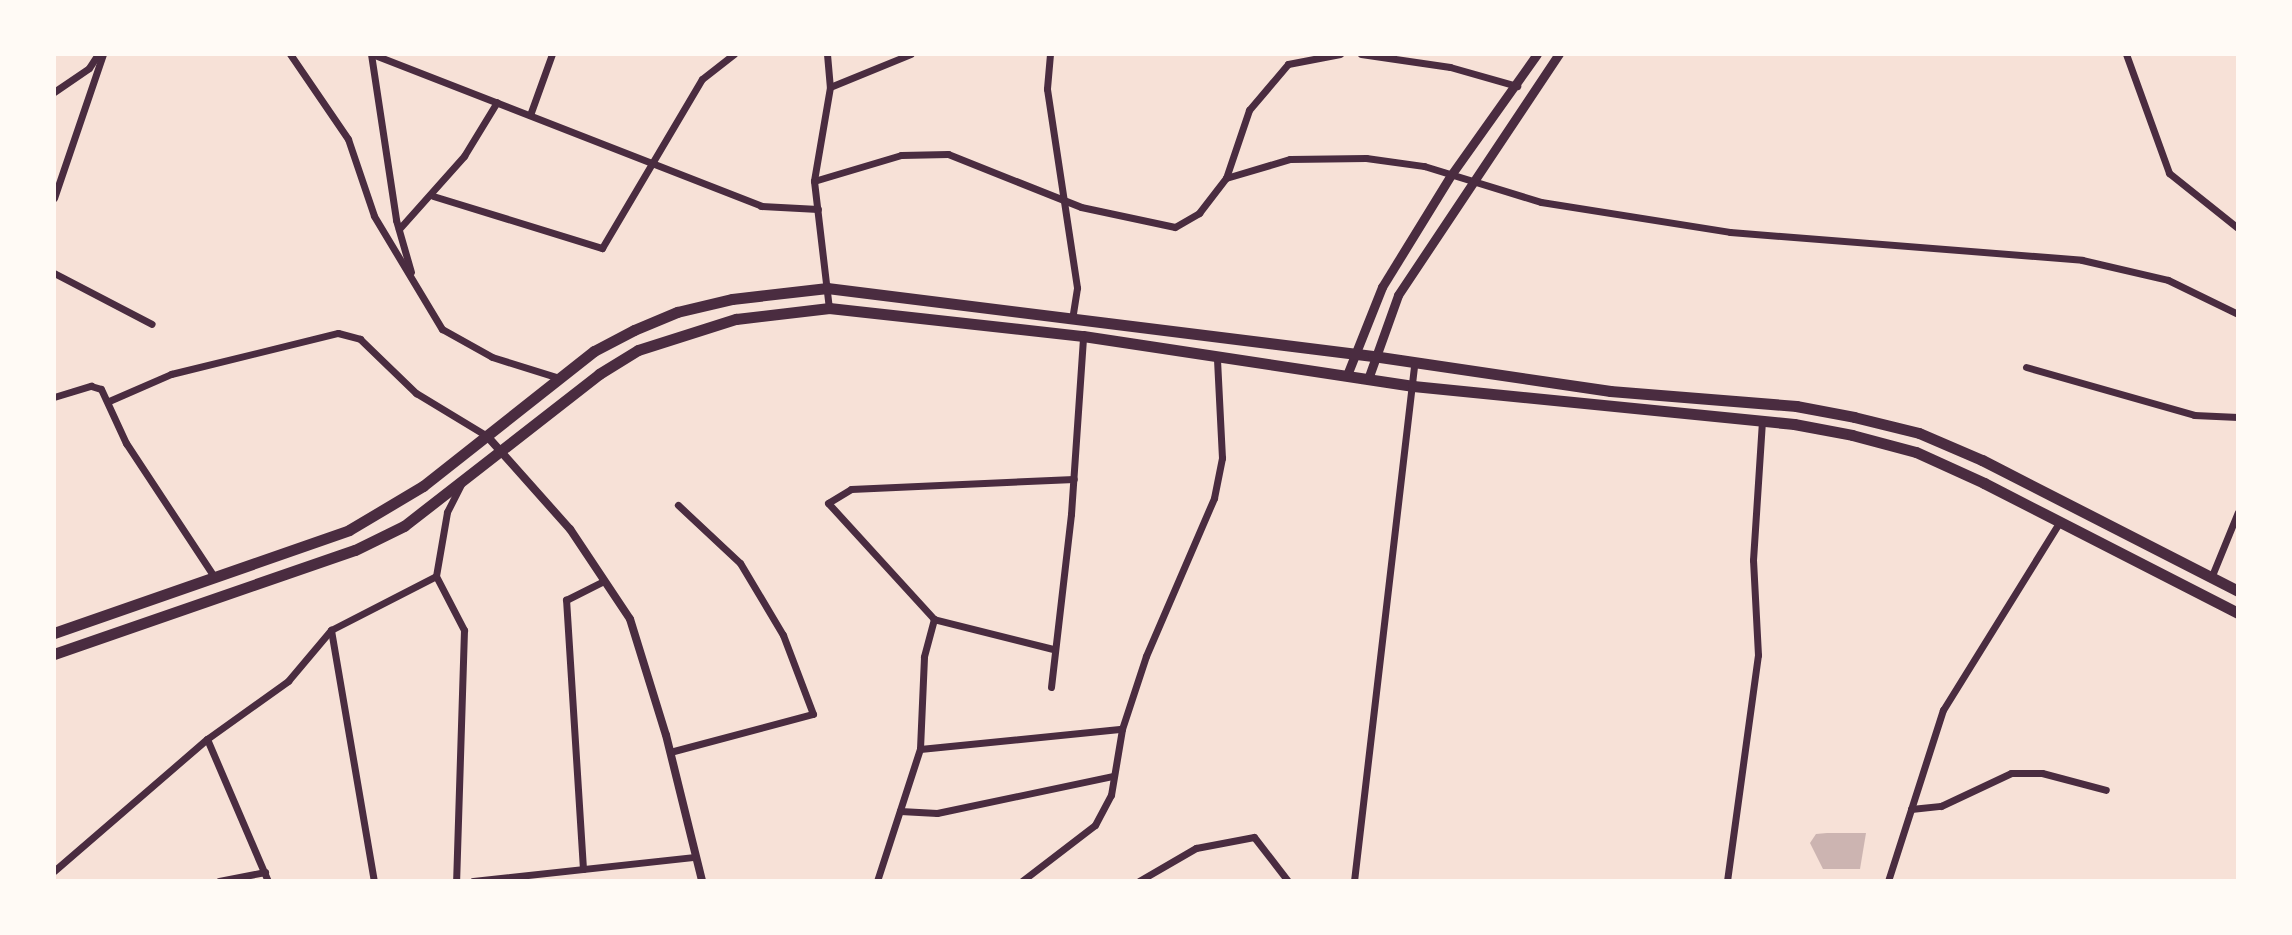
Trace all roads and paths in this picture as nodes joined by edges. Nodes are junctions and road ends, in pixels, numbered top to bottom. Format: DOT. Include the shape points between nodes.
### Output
graph roads {
  1 [pos="100,54"];
  2 [pos="290,54"];
  3 [pos="371,54"];
  4 [pos="552,54"];
  5 [pos="734,54"];
  6 [pos="827,54"];
  7 [pos="911,54"];
  8 [pos="1050,54"];
  9 [pos="1340,54"];
  10 [pos="1361,54"];
  11 [pos="1537,54"];
  12 [pos="1559,54"];
  13 [pos="2126,54"];
  14 [pos="1519,86"];
  15 [pos="830,87"];
  16 [pos="54,92"];
  17 [pos="497,102"];
  18 [pos="530,115"];
  19 [pos="654,163"];
  20 [pos="1451,175"];
  21 [pos="1226,178"];
  22 [pos="814,181"];
  23 [pos="1469,183"];
  24 [pos="433,196"];
  25 [pos="54,198"];
  26 [pos="1064,200"];
  27 [pos="818,209"];
  28 [pos="2238,228"];
  29 [pos="399,229"];
  30 [pos="54,273"];
  31 [pos="414,282"];
  32 [pos="827,288"];
  33 [pos="829,308"];
  34 [pos="2238,314"];
  35 [pos="1072,320"];
  36 [pos="152,324"];
  37 [pos="1083,336"];
  38 [pos="1352,354"];
  39 [pos="1373,356"];
  40 [pos="1217,358"];
  41 [pos="1414,366"];
  42 [pos="2026,367"];
  43 [pos="1347,375"];
  44 [pos="559,378"];
  45 [pos="1368,379"];
  46 [pos="1413,386"];
  47 [pos="54,397"];
  48 [pos="109,401"];
  49 [pos="2238,417"];
  50 [pos="1762,421"];
  51 [pos="487,436"];
  52 [pos="503,453"];
  53 [pos="1074,479"];
  54 [pos="462,483"];
  55 [pos="678,505"];
  56 [pos="2238,512"];
  57 [pos="2060,521"];
  58 [pos="436,576"];
  59 [pos="2211,578"];
  60 [pos="216,579"];
  61 [pos="604,581"];
  62 [pos="2238,591"];
  63 [pos="2238,613"];
  64 [pos="934,619"];
  65 [pos="331,630"];
  66 [pos="54,633"];
  67 [pos="1053,649"];
  68 [pos="54,654"];
  69 [pos="1051,687"];
  70 [pos="1122,729"];
  71 [pos="207,739"];
  72 [pos="920,749"];
  73 [pos="670,752"];
  74 [pos="1112,776"];
  75 [pos="2106,790"];
  76 [pos="1911,809"];
  77 [pos="900,811"];
  78 [pos="693,857"];
  79 [pos="583,869"];
  80 [pos="54,871"];
  81 [pos="265,872"];
  82 [pos="219,881"];
  83 [pos="268,881"];
  84 [pos="374,881"];
  85 [pos="456,881"];
  86 [pos="473,881"];
  87 [pos="702,881"];
  88 [pos="877,881"];
  89 [pos="1022,881"];
  90 [pos="1139,881"];
  91 [pos="1288,881"];
  92 [pos="1354,881"];
  93 [pos="1727,881"];
  94 [pos="1888,881"];
  1 -- 16 [label="street"];
  1 -- 25 [label="street"];
  2 -- 31 [label="street" via="348,139 374,216"];
  3 -- 17 [label="street"];
  3 -- 29 [label="street"];
  4 -- 18 [label="street"];
  5 -- 19 [label="street" via="702,79"];
  6 -- 15 [label="street"];
  7 -- 15 [label="street"];
  8 -- 26 [label="street" via="1047,89"];
  9 -- 21 [label="street" via="1288,64 1249,110"];
  10 -- 14 [label="street" via="1450,67"];
  11 -- 14 [label="main road"];
  12 -- 23 [label="main road" via="1534,98"];
  13 -- 28 [label="street" via="2169,173"];
  14 -- 20 [label="main road"];
  15 -- 22 [label="street"];
  17 -- 18 [label="street"];
  17 -- 24 [label="street"];
  18 -- 19 [label="street"];
  19 -- 24 [label="street" via="602,248"];
  19 -- 27 [label="street" via="761,206"];
  20 -- 21 [label="street" via="1366,158 1290,159"];
  20 -- 23 [label="street"];
  20 -- 38 [label="main road" via="1382,287"];
  21 -- 26 [label="street" via="1199,213 1175,227"];
  22 -- 26 [label="street" via="901,155 948,154"];
  22 -- 27 [label="street"];
  23 -- 34 [label="street" via="1541,202 1730,232 2082,260 2168,280"];
  23 -- 39 [label="main road" via="1398,295"];
  24 -- 29 [label="street"];
  26 -- 35 [label="street" via="1077,288"];
  27 -- 32 [label="street"];
  29 -- 31 [label="street"];
  30 -- 36 [label="street"];
  31 -- 44 [label="street" via="442,329 492,357"];
  32 -- 33 [label="street"];
  32 -- 35 [label="main road"];
  32 -- 44 [label="main road" via="778,291 677,312 594,351"];
  33 -- 37 [label="main road"];
  33 -- 52 [label="main road" via="736,319 638,350 599,374"];
  35 -- 38 [label="main road"];
  37 -- 40 [label="main road"];
  37 -- 53 [label="street"];
  38 -- 39 [label="main road"];
  38 -- 43 [label="main road"];
  39 -- 41 [label="main road"];
  39 -- 45 [label="main road"];
  40 -- 43 [label="main road"];
  40 -- 70 [label="street" via="1222,458 1214,498"];
  41 -- 46 [label="street"];
  41 -- 59 [label="main road" via="1610,391 1796,406 1919,433 2019,478"];
  42 -- 49 [label="street" via="2194,415"];
  43 -- 45 [label="main road"];
  44 -- 51 [label="main road"];
  45 -- 46 [label="main road"];
  46 -- 50 [label="main road"];
  46 -- 92 [label="street"];
  47 -- 48 [label="street" via="91,386"];
  48 -- 51 [label="street" via="171,374 338,333 360,339 416,393"];
  48 -- 60 [label="street" via="126,443"];
  50 -- 57 [label="main road" via="1852,435 1916,452"];
  50 -- 93 [label="street" via="1753,560 1758,655"];
  51 -- 52 [label="street"];
  51 -- 60 [label="main road" via="423,486 349,530"];
  52 -- 54 [label="main road"];
  52 -- 61 [label="street" via="570,529"];
  53 -- 64 [label="street" via="851,489 828,503"];
  53 -- 67 [label="street"];
  54 -- 58 [label="street" via="447,512"];
  54 -- 68 [label="main road" via="423,514 355,550"];
  55 -- 73 [label="street" via="740,563 783,635 813,714"];
  56 -- 59 [label="street"];
  57 -- 63 [label="main road"];
  57 -- 76 [label="street" via="1943,710"];
  58 -- 65 [label="street"];
  58 -- 85 [label="street" via="464,630"];
  59 -- 62 [label="main road"];
  60 -- 66 [label="main road"];
  61 -- 73 [label="street" via="630,619"];
  61 -- 79 [label="street" via="566,600"];
  64 -- 67 [label="street"];
  64 -- 72 [label="street" via="924,657"];
  65 -- 71 [label="street" via="288,681"];
  65 -- 84 [label="street"];
  67 -- 69 [label="street"];
  70 -- 72 [label="street"];
  70 -- 74 [label="street"];
  71 -- 80 [label="street"];
  71 -- 81 [label="street"];
  72 -- 77 [label="street"];
  73 -- 78 [label="street"];
  74 -- 77 [label="street" via="937,813"];
  74 -- 89 [label="street" via="1111,795 1095,825"];
  75 -- 76 [label="street" via="2042,773 2011,773 1941,806"];
  76 -- 94 [label="street"];
  77 -- 88 [label="street"];
  78 -- 79 [label="street"];
  78 -- 87 [label="street"];
  79 -- 86 [label="street"];
  81 -- 82 [label="street"];
  81 -- 83 [label="street"];
  90 -- 91 [label="street" via="1196,848 1254,837"];
}
